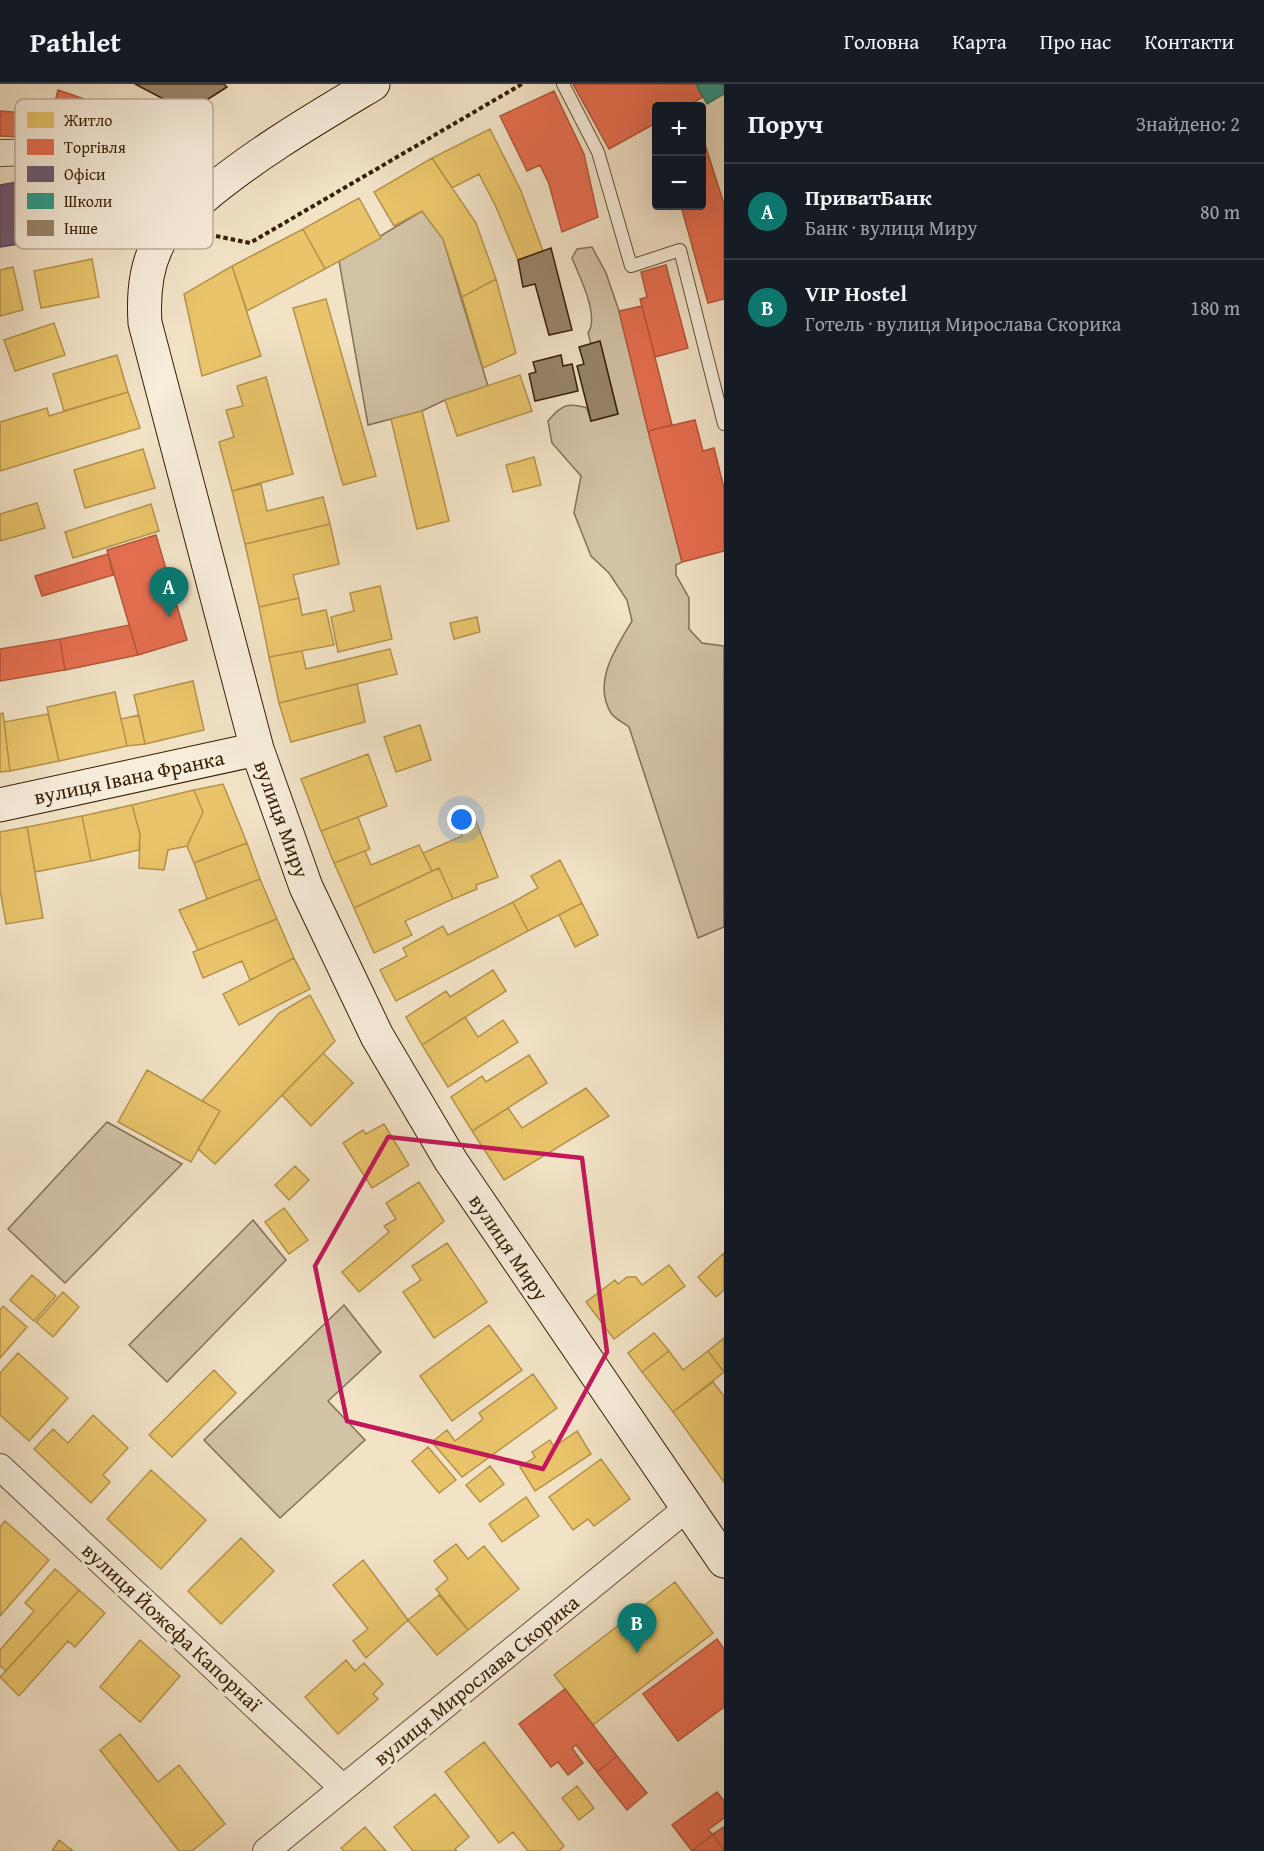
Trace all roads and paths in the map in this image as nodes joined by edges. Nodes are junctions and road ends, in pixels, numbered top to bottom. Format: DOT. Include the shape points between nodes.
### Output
graph roads {
  1 [pos="373,84"];
  2 [pos="522,84"];
  3 [pos="562,84"];
  4 [pos="0,153"];
  5 [pos="15,153"];
  6 [pos="213,189"];
  7 [pos="216,236"];
  8 [pos="158,249"];
  9 [pos="724,424"];
  10 [pos="257,749"];
  11 [pos="0,804"];
  12 [pos="0,1467"];
  13 [pos="686,1509"];
  14 [pos="724,1561"];
  15 [pos="343,1788"];
  16 [pos="266,1851"];
  1 -- 6 [label="main road, вулиця Миру" via="267,149"];
  2 -- 7 [label="path" via="250,243"];
  3 -- 9 [label="lane" via="598,152 632,266 680,250"];
  4 -- 5 [label="street"];
  8 -- 10 [label="main road, вулиця Миру" via="143,292 145,323"];
  10 -- 11 [label="main road, вулиця Івана Франка"];
  10 -- 13 [label="main road, вулиця Миру" via="306,887 377,1036 451,1161"];
  12 -- 15 [label="street, вулиця Йожефа Капорнаї"];
  13 -- 14 [label="main road, вулиця Миру"];
  13 -- 15 [label="street, вулиця Мирослава Скорика"];
  15 -- 16 [label="street, вулиця Мирослава Скорика"];
}
